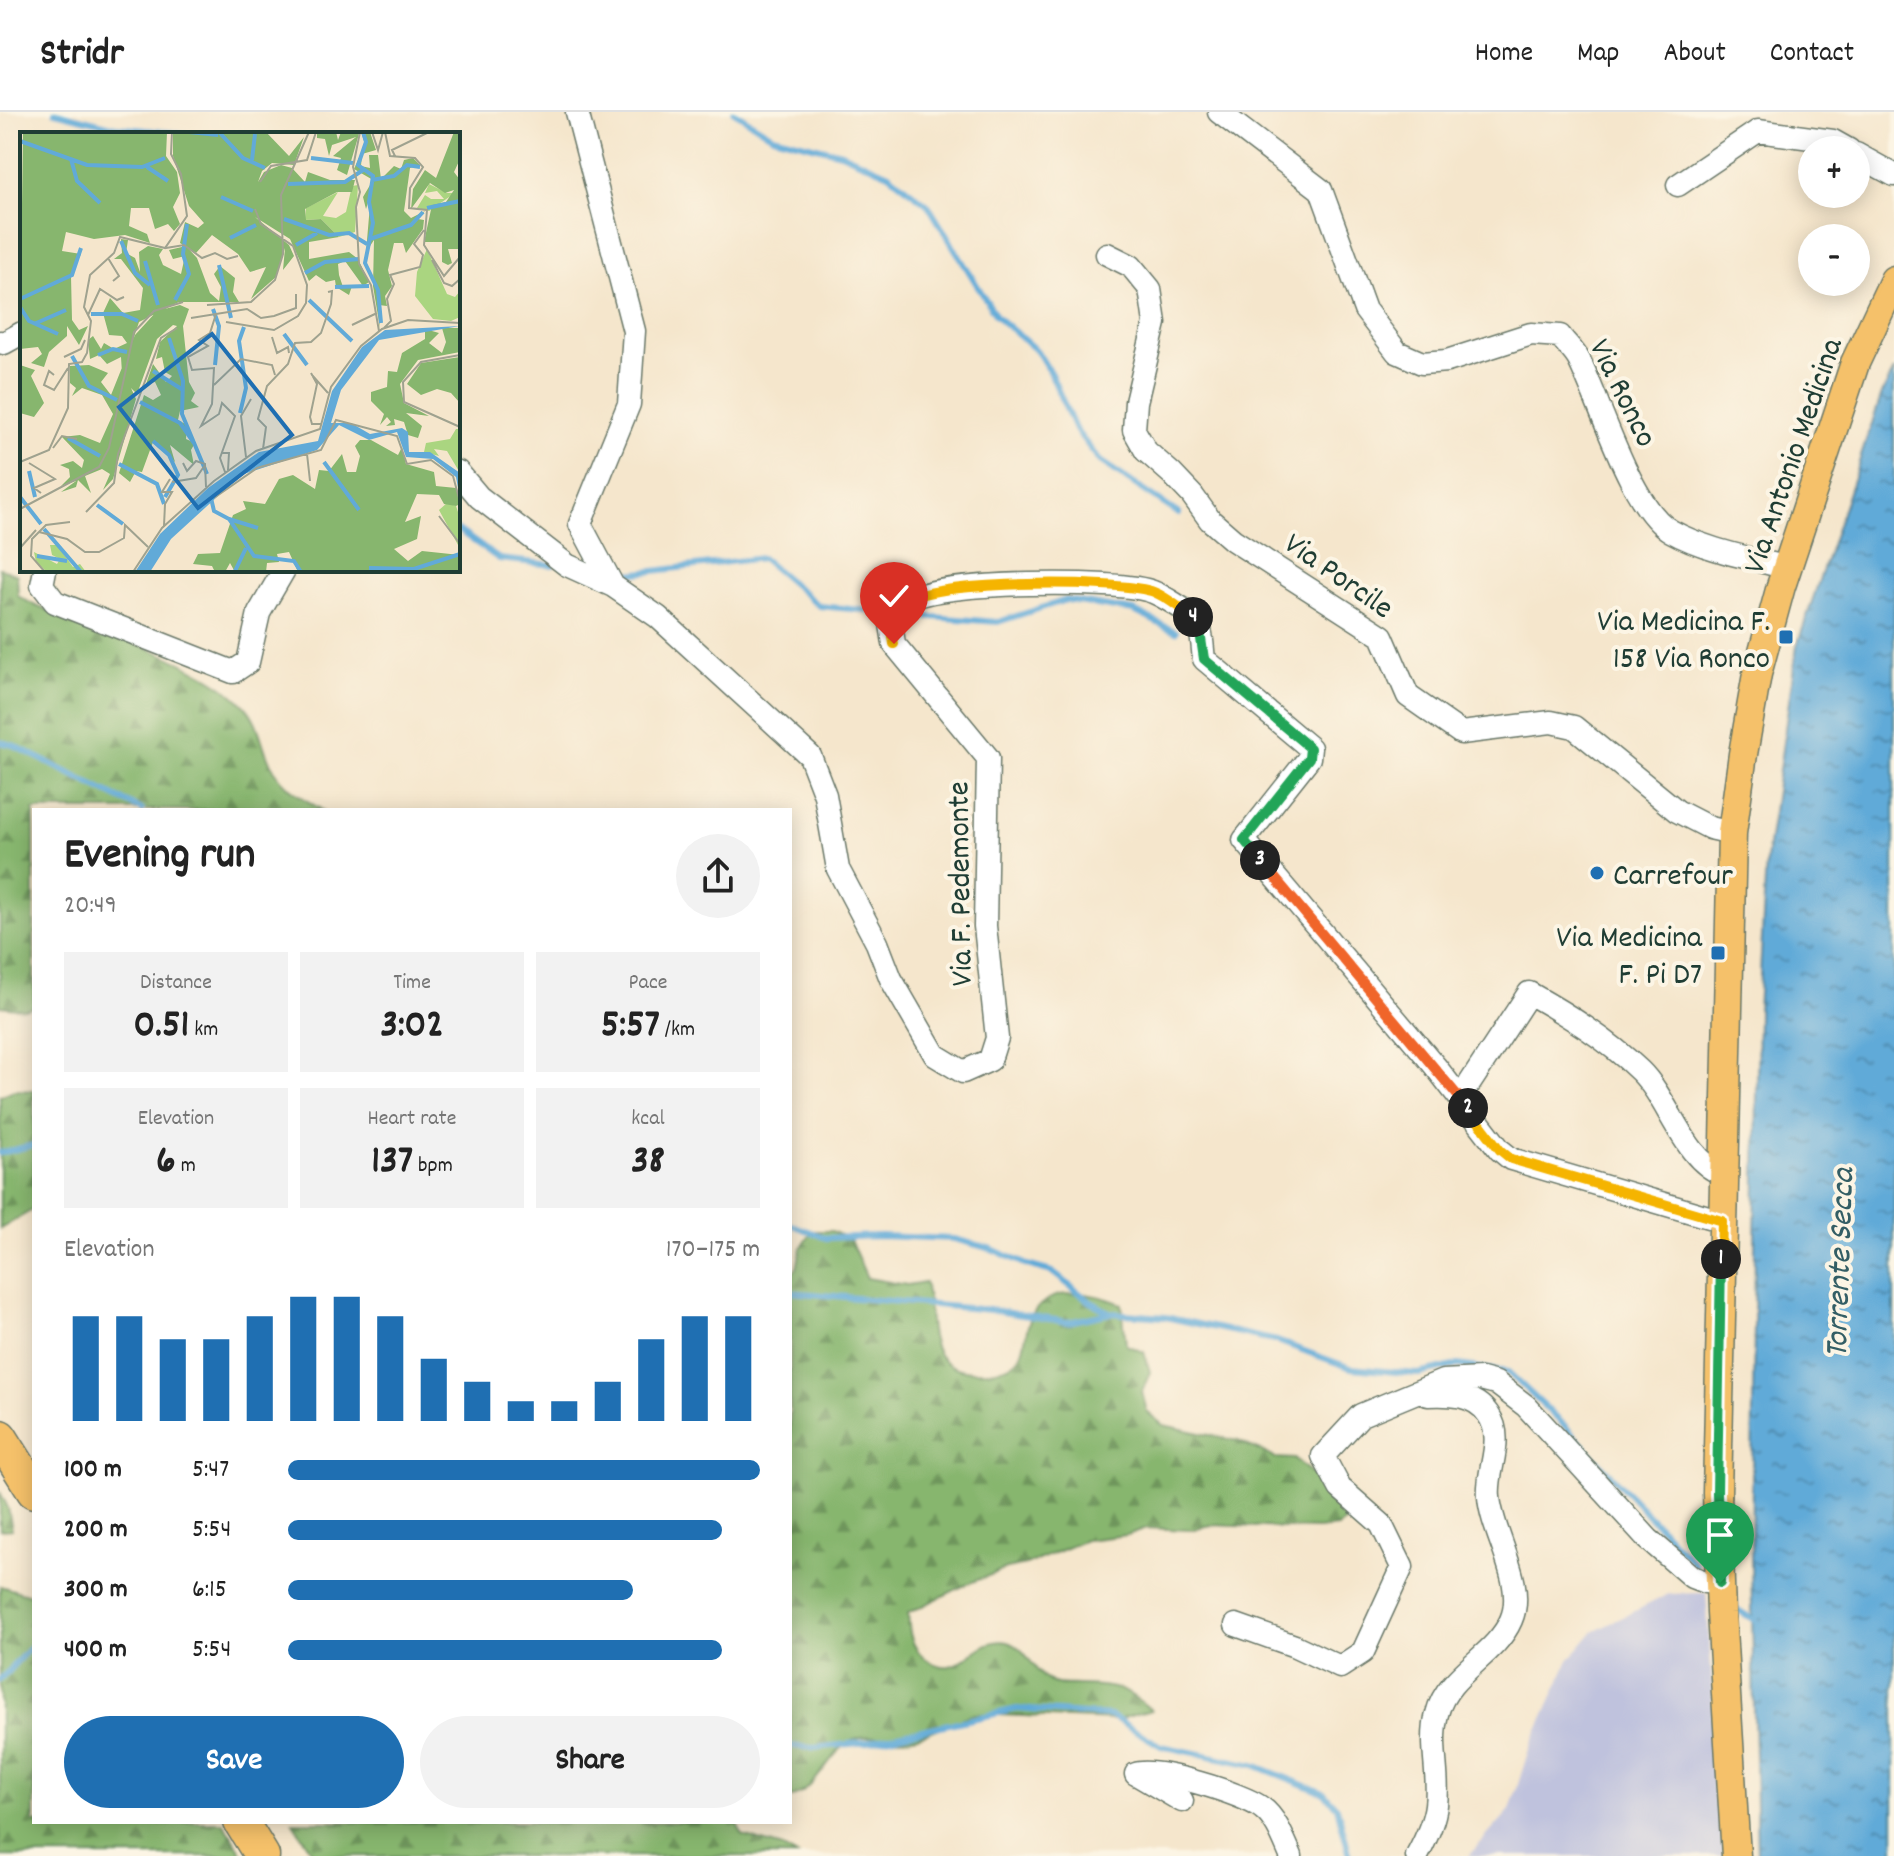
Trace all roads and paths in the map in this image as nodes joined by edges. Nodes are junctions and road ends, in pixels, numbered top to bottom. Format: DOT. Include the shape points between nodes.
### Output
graph roads {
  1 [pos="577,112"];
  2 [pos="1219,112"];
  3 [pos="1798,136"];
  4 [pos="1870,162"];
  5 [pos="1894,175"];
  6 [pos="1678,185"];
  7 [pos="1107,254"];
  8 [pos="1894,280"];
  9 [pos="20,334"];
  10 [pos="0,342"];
  11 [pos="460,474"];
  12 [pos="1788,568"];
  13 [pos="45,572"];
  14 [pos="283,572"];
  15 [pos="613,586"];
  16 [pos="1732,833"];
  17 [pos="1470,1083"];
  18 [pos="1723,1174"];
  19 [pos="1722,1221"];
  20 [pos="1410,1395"];
  21 [pos="0,1437"];
  22 [pos="32,1488"];
  23 [pos="1720,1583"];
  24 [pos="1236,1625"];
  25 [pos="1182,1801"];
  26 [pos="242,1824"];
  27 [pos="262,1856"];
  28 [pos="1291,1856"];
  29 [pos="1417,1856"];
  30 [pos="1736,1856"];
  1 -- 15 [label="street" via="634,331 629,404 580,524"];
  2 -- 12 [label="street, Via Ronco" via="1321,190 1365,310 1397,352 1422,363 1447,361 1531,334 1560,336 1577,357 1648,508 1669,530"];
  3 -- 6 [label="street" via="1758,131"];
  4 -- 5 [label="street"];
  7 -- 16 [label="street, Via Porcile" via="1131,266 1150,289 1155,323 1134,430 1146,451 1210,520 1382,636 1408,696 1461,733 1551,722 1574,727 1677,811"];
  8 -- 12 [label="main road, Via Antonio Medicina" via="1855,363"];
  9 -- 10 [label="street"];
  11 -- 15 [label="street, Via F. Pedemonte" via="479,497 567,565"];
  12 -- 16 [label="main road, Via Antonio Medicina" via="1757,674"];
  13 -- 14 [label="street" via="42,585 55,602 233,672 248,662 259,613"];
  15 -- 19 [label="street, Via F. Pedemonte" via="658,617 810,756 825,795 838,869 891,979 935,1055 963,1072 990,1060 997,1038 985,926 988,758 894,644 891,624 910,600 940,590 1017,583 1152,591 1195,618 1204,659 1310,748 1309,758 1244,840 1500,1150 1511,1159"];
  16 -- 18 [label="main road, Via Antonio Medicina"];
  17 -- 18 [label="street" via="1529,993 1580,1023 1641,1072 1702,1164"];
  18 -- 19 [label="main road, Via Antonio Medicina"];
  19 -- 23 [label="main road, Via Antonio Medicina"];
  20 -- 23 [label="street" via="1443,1381 1496,1383 1526,1406 1648,1539 1692,1577"];
  20 -- 24 [label="street" via="1361,1415 1323,1456 1340,1488 1381,1524 1402,1567 1363,1652 1340,1667"];
  20 -- 29 [label="street" via="1446,1393 1471,1399 1492,1421 1496,1438 1489,1496 1515,1595 1515,1610 1503,1635 1441,1701 1434,1729 1436,1804"];
  21 -- 22 [label="highway"];
  23 -- 30 [label="main road, Via Antonio Medicina"];
  25 -- 28 [label="street" via="1136,1774 1165,1773 1261,1806"];
  26 -- 27 [label="highway"];
}
